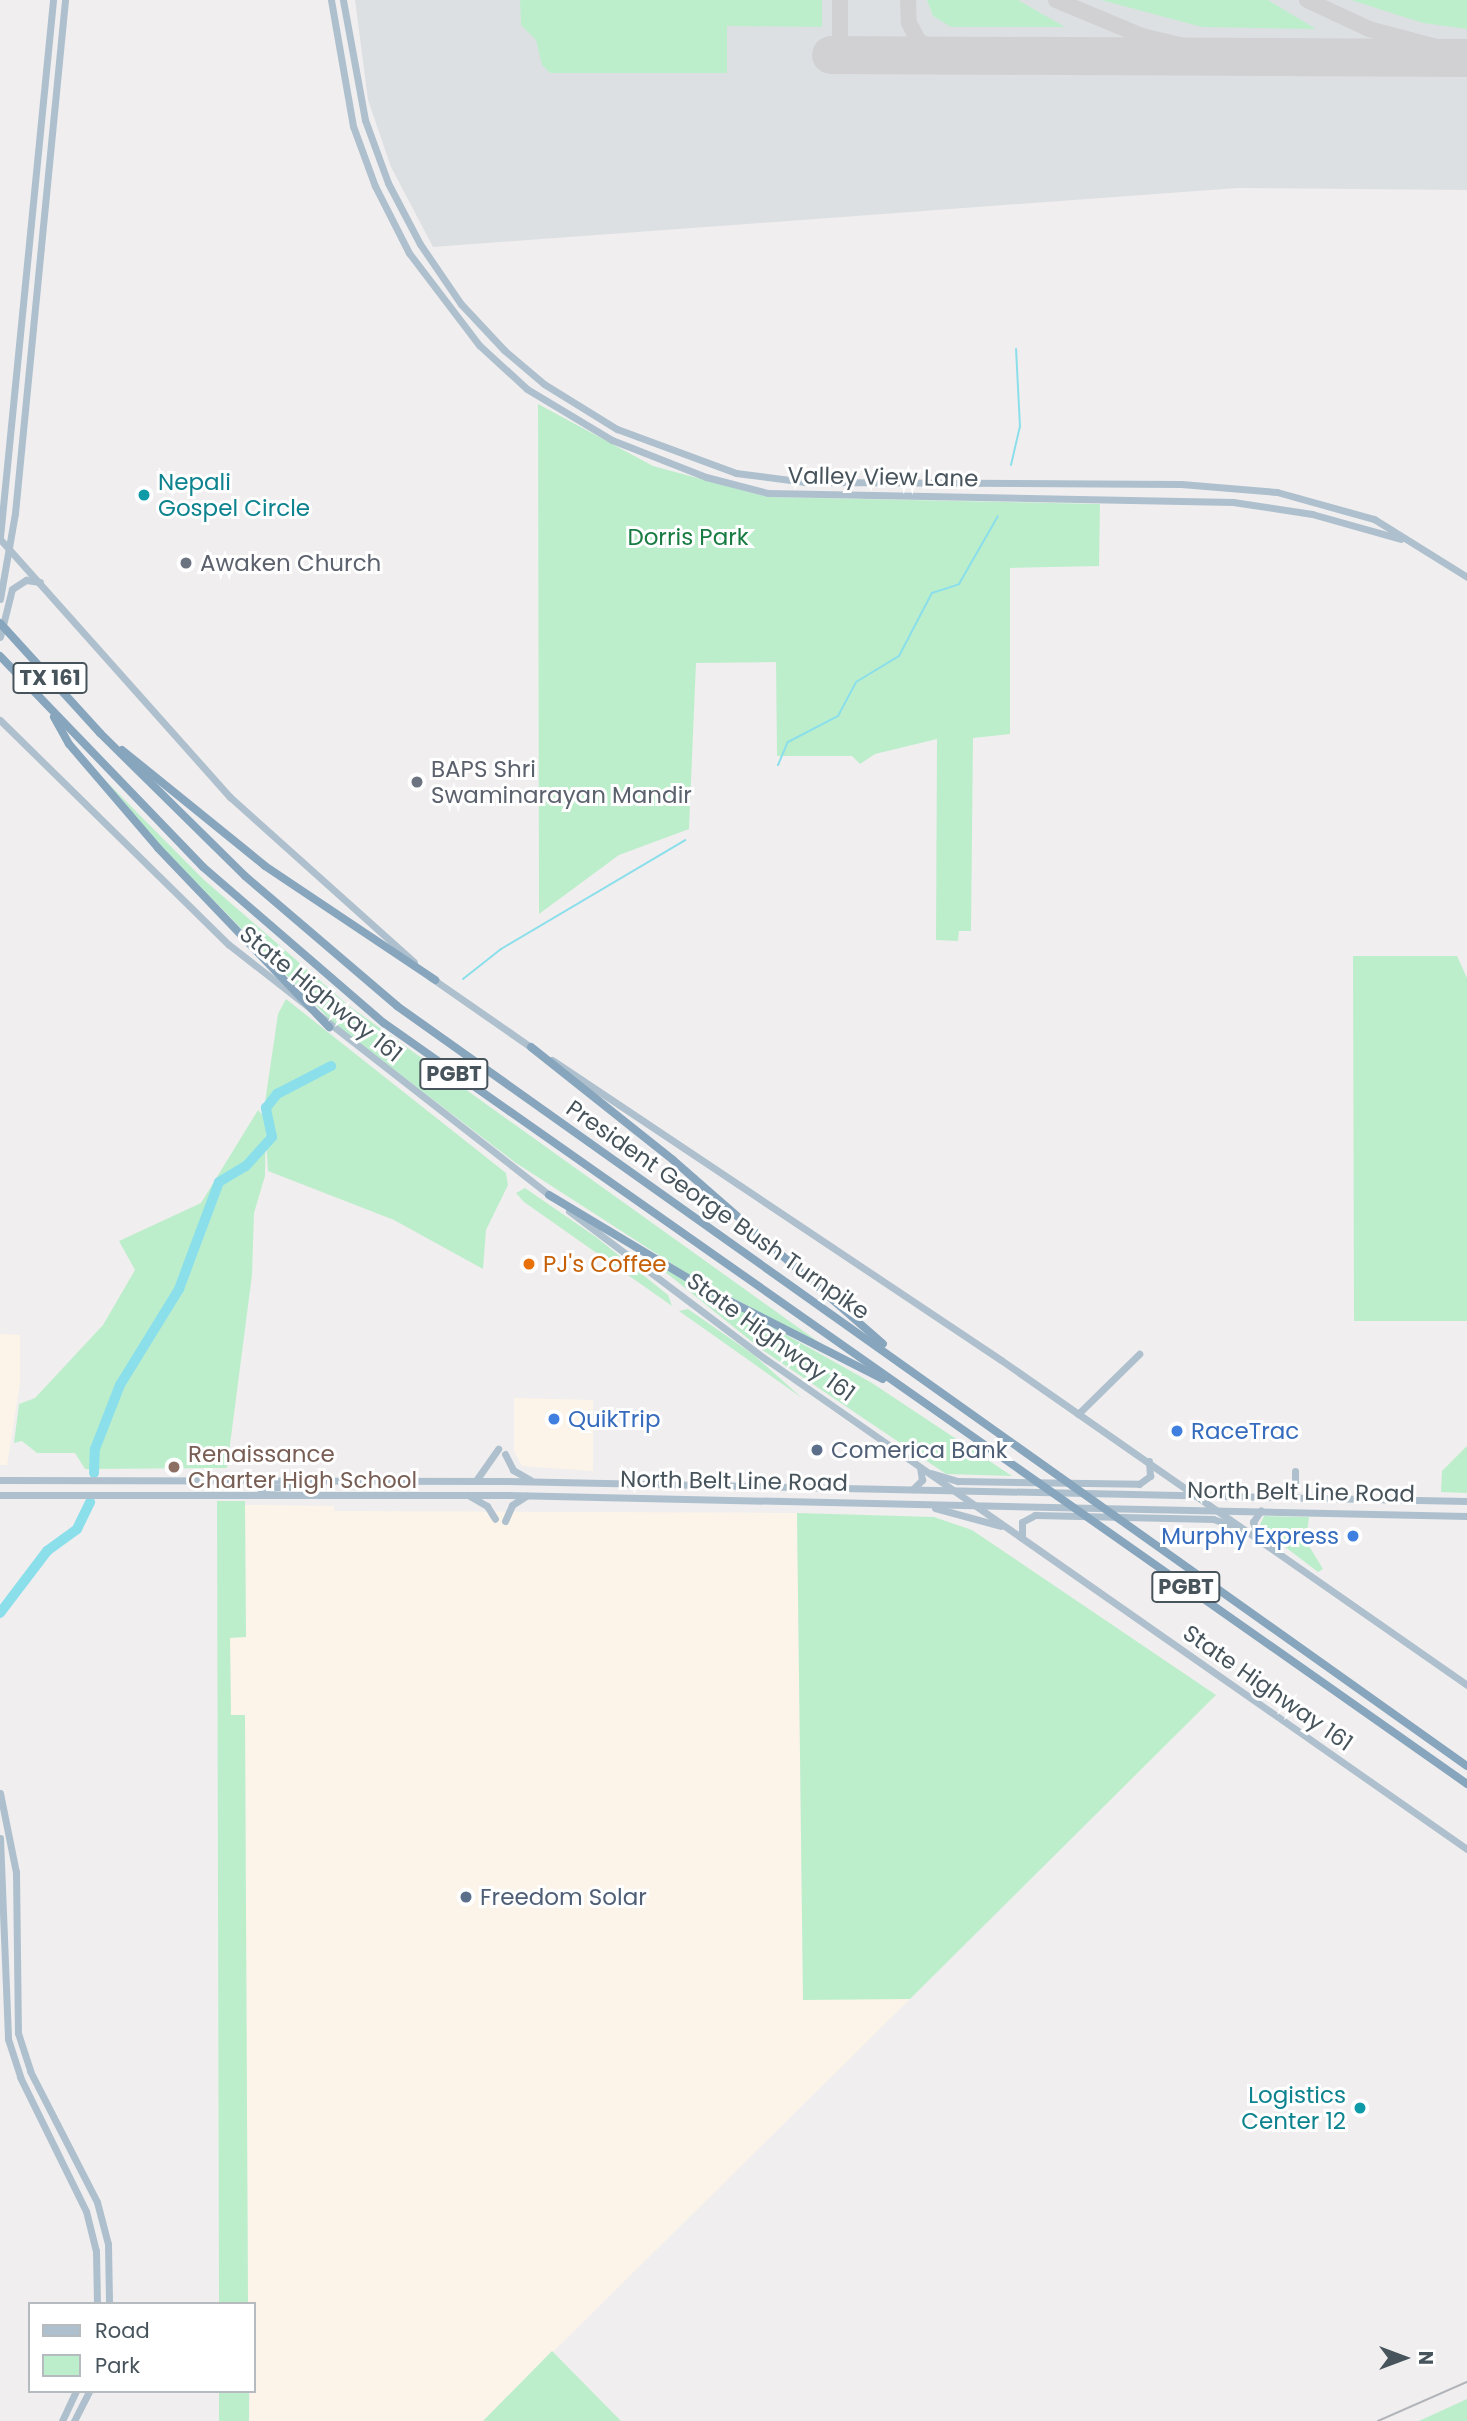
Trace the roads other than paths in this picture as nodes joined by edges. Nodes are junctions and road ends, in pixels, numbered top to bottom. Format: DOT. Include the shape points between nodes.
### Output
graph roads {
  1 [pos="53,0"];
  2 [pos="65,0"];
  3 [pos="331,0"];
  4 [pos="343,0"];
  5 [pos="45,83"];
  6 [pos="57,84"];
  7 [pos="11,433"];
  8 [pos="22,435"];
  9 [pos="2,508"];
  10 [pos="0,538"];
  11 [pos="1411,542"];
  12 [pos="10,550"];
  13 [pos="1467,577"];
  14 [pos="41,582"];
  15 [pos="0,599"];
  16 [pos="0,623"];
  17 [pos="0,638"];
  18 [pos="0,656"];
  19 [pos="47,705"];
  20 [pos="0,720"];
  21 [pos="100,733"];
  22 [pos="435,980"];
  23 [pos="329,1027"];
  24 [pos="531,1047"];
  25 [pos="549,1195"];
  26 [pos="1139,1354"];
  27 [pos="908,1367"];
  28 [pos="905,1389"];
  29 [pos="1078,1413"];
  30 [pos="1149,1461"];
  31 [pos="922,1469"];
  32 [pos="1295,1471"];
  33 [pos="0,1480"];
  34 [pos="72,1480"];
  35 [pos="303,1480"];
  36 [pos="473,1481"];
  37 [pos="541,1482"];
  38 [pos="802,1487"];
  39 [pos="913,1489"];
  40 [pos="951,1490"];
  41 [pos="72,1494"];
  42 [pos="260,1494"];
  43 [pos="1196,1494"];
  44 [pos="0,1495"];
  45 [pos="468,1495"];
  46 [pos="526,1496"];
  47 [pos="1281,1497"];
  48 [pos="1467,1501"];
  49 [pos="802,1502"];
  50 [pos="917,1504"];
  51 [pos="973,1505"];
  52 [pos="1216,1509"];
  53 [pos="1261,1510"];
  54 [pos="1467,1516"];
  55 [pos="495,1520"];
  56 [pos="505,1521"];
  57 [pos="1243,1528"];
  58 [pos="1012,1530"];
  59 [pos="1022,1537"];
  60 [pos="1259,1539"];
  61 [pos="1467,1685"];
  62 [pos="1467,1766"];
  63 [pos="1467,1784"];
  64 [pos="0,1793"];
  65 [pos="0,1838"];
  66 [pos="1467,1849"];
  67 [pos="97,2302"];
  68 [pos="109,2302"];
  69 [pos="75,2393"];
  70 [pos="83,2393"];
  71 [pos="88,2393"];
  72 [pos="83,2405"];
  73 [pos="62,2421"];
  74 [pos="74,2421"];
  1 -- 5 [label="main road"];
  2 -- 6 [label="main road"];
  3 -- 11 [label="main road, Valley View Lane" via="353,126 375,186 439,300 527,389 612,440 706,477 768,493 1233,502 1312,514"];
  4 -- 11 [label="main road, Valley View Lane" via="365,120 388,183 420,244 461,304 504,350 544,384 617,429 736,472 795,481 1190,485 1277,492 1353,512"];
  5 -- 6 [label="main road"];
  5 -- 7 [label="main road"];
  6 -- 8 [label="main road"];
  7 -- 8 [label="main road"];
  7 -- 9 [label="main road"];
  8 -- 12 [label="main road"];
  9 -- 10 [label="main road"];
  10 -- 12 [label="main road"];
  11 -- 13 [label="main road, Valley View Lane"];
  12 -- 14 [label="main road"];
  12 -- 15 [label="main road"];
  14 -- 17 [label="main road" via="26,580 12,589"];
  14 -- 22 [label="main road" via="238,805"];
  16 -- 21 [label="highway, President George Bush Turnpike / TX 161"];
  18 -- 19 [label="highway, President George Bush Turnpike / TX 161"];
  19 -- 23 [label="highway" via="69,744 158,848"];
  19 -- 28 [label="highway, President George Bush Turnpike / PGBT" via="203,867 354,1000"];
  20 -- 23 [label="main road, State Highway 161" via="228,944"];
  21 -- 22 [label="highway" via="265,866"];
  21 -- 27 [label="highway, President George Bush Turnpike / PGBT" via="275,904 397,1006"];
  22 -- 24 [label="main road"];
  23 -- 25 [label="main road, State Highway 161"];
  24 -- 27 [label="highway" via="673,1160"];
  24 -- 29 [label="main road"];
  25 -- 28 [label="highway" via="708,1290"];
  25 -- 31 [label="main road, State Highway 161"];
  26 -- 29 [label="main road"];
  27 -- 62 [label="highway, President George Bush Turnpike / PGBT"];
  28 -- 63 [label="highway, President George Bush Turnpike / PGBT"];
  29 -- 30 [label="main road"];
  30 -- 31 [label="main road" via="1146,1481 1126,1484 954,1480"];
  30 -- 43 [label="main road"];
  31 -- 39 [label="main road" via="922,1480"];
  31 -- 40 [label="main road, State Highway 161"];
  32 -- 47 [label="main road" via="1292,1489"];
  33 -- 34 [label="main road, North Belt Line Road"];
  34 -- 35 [label="main road, North Belt Line Road"];
  34 -- 41 [label="main road"];
  35 -- 36 [label="main road, North Belt Line Road"];
  35 -- 42 [label="main road" via="293,1487 261,1488"];
  36 -- 37 [label="main road, North Belt Line Road"];
  36 -- 37 [label="main road" via="502,1452 521,1475"];
  37 -- 38 [label="main road, North Belt Line Road"];
  38 -- 39 [label="main road, North Belt Line Road"];
  38 -- 49 [label="main road"];
  39 -- 40 [label="main road, North Belt Line Road"];
  40 -- 43 [label="main road, North Belt Line Road"];
  40 -- 51 [label="main road, State Highway 161"];
  41 -- 42 [label="main road, North Belt Line Road"];
  41 -- 44 [label="main road, North Belt Line Road"];
  42 -- 45 [label="main road, North Belt Line Road"];
  43 -- 47 [label="main road, North Belt Line Road"];
  43 -- 52 [label="main road"];
  45 -- 46 [label="main road, North Belt Line Road"];
  45 -- 55 [label="main road" via="487,1506"];
  46 -- 49 [label="main road, North Belt Line Road"];
  46 -- 56 [label="main road" via="512,1505"];
  47 -- 48 [label="main road, North Belt Line Road"];
  49 -- 50 [label="main road, North Belt Line Road"];
  50 -- 51 [label="main road, North Belt Line Road"];
  50 -- 58 [label="main road"];
  51 -- 52 [label="main road, North Belt Line Road"];
  51 -- 58 [label="main road, State Highway 161"];
  52 -- 53 [label="main road, North Belt Line Road"];
  52 -- 57 [label="main road"];
  53 -- 54 [label="main road, North Belt Line Road"];
  53 -- 60 [label="main road" via="1254,1522"];
  57 -- 59 [label="main road" via="1213,1519 1035,1515 1022,1522"];
  57 -- 60 [label="main road"];
  58 -- 59 [label="main road, State Highway 161"];
  59 -- 66 [label="main road, State Highway 161"];
  60 -- 61 [label="main road"];
  64 -- 68 [label="main road" via="16,1872 18,2033 30,2071 97,2202 108,2245"];
  65 -- 67 [label="main road" via="8,2039 20,2077 86,2211 96,2251"];
  69 -- 73 [label="main road"];
  70 -- 72 [label="main road"];
  71 -- 72 [label="main road"];
  72 -- 74 [label="main road"];
}
